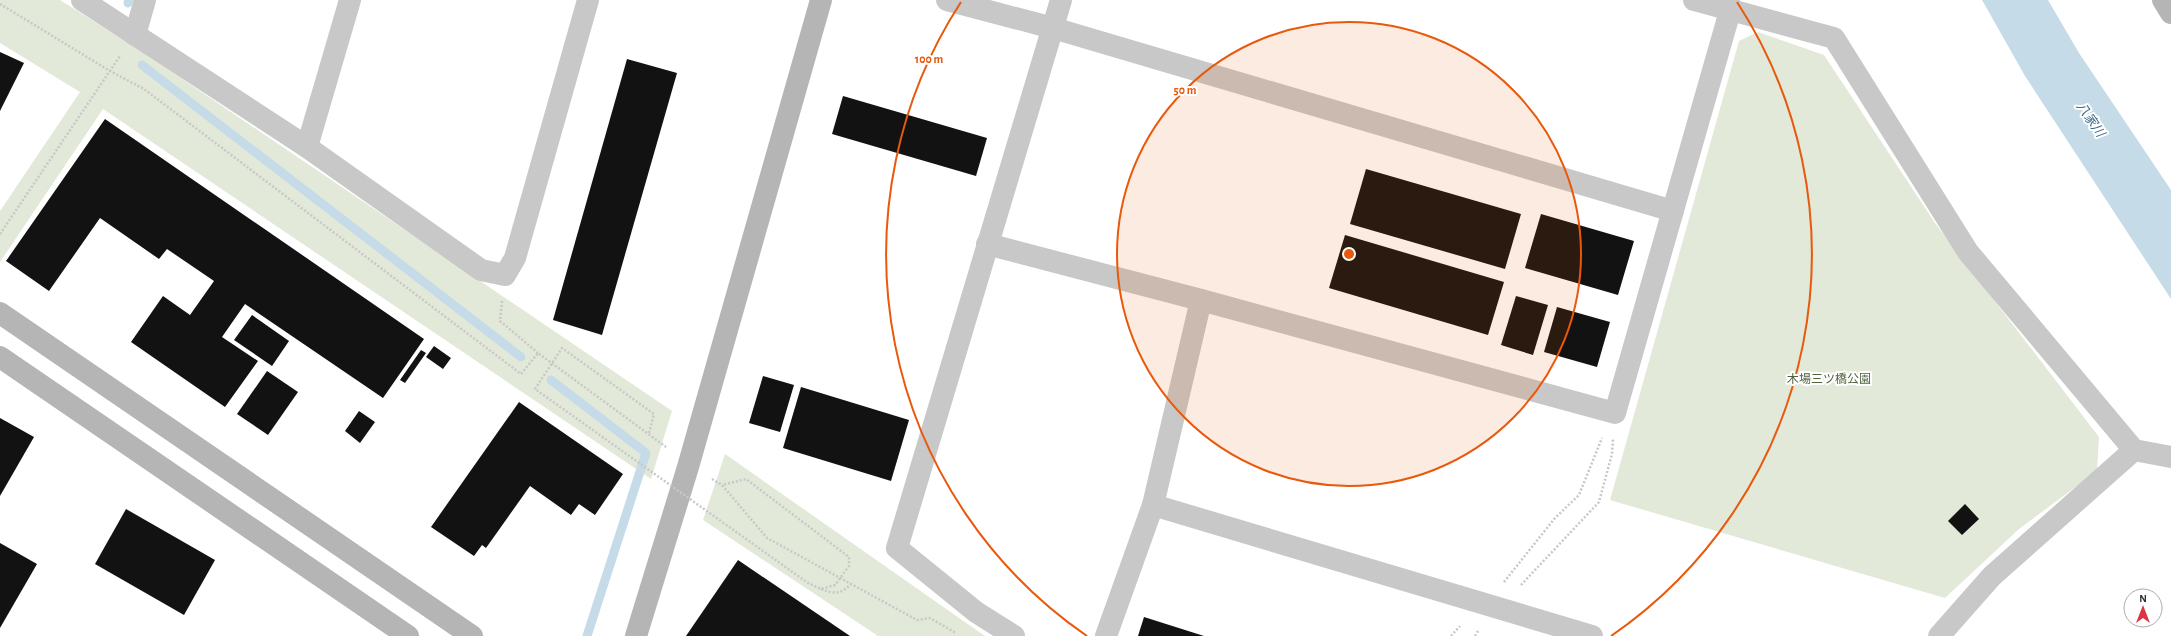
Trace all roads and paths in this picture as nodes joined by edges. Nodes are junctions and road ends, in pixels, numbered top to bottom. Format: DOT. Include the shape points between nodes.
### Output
graph roads {
  1 [pos="82,0"];
  2 [pos="146,0"];
  3 [pos="350,0"];
  4 [pos="588,0"];
  5 [pos="821,0"];
  6 [pos="947,0"];
  7 [pos="1061,0"];
  8 [pos="1694,0"];
  9 [pos="2163,0"];
  10 [pos="0,4"];
  11 [pos="1730,6"];
  12 [pos="2171,13"];
  13 [pos="1053,28"];
  14 [pos="135,35"];
  15 [pos="110,71"];
  16 [pos="307,147"];
  17 [pos="1673,211"];
  18 [pos="0,234"];
  19 [pos="987,244"];
  20 [pos="505,275"];
  21 [pos="1201,300"];
  22 [pos="0,313"];
  23 [pos="538,353"];
  24 [pos="0,357"];
  25 [pos="1615,413"];
  26 [pos="649,433"];
  27 [pos="2134,450"];
  28 [pos="2171,457"];
  29 [pos="688,467"];
  30 [pos="722,485"];
  31 [pos="1154,505"];
  32 [pos="851,584"];
  33 [pos="821,588"];
  34 [pos="1491,606"];
  35 [pos="408,636"];
  36 [pos="472,636"];
  37 [pos="636,636"];
  38 [pos="961,636"];
  39 [pos="1014,636"];
  40 [pos="1106,636"];
  41 [pos="1592,636"];
  42 [pos="1939,636"];
  1 -- 14 [label="street"];
  2 -- 14 [label="street"];
  3 -- 16 [label="street"];
  4 -- 20 [label="street" via="515,258"];
  5 -- 29 [label="street"];
  6 -- 13 [label="street"];
  7 -- 13 [label="street"];
  8 -- 11 [label="street"];
  9 -- 12 [label="street"];
  10 -- 15 [label="path"];
  11 -- 17 [label="street"];
  11 -- 27 [label="street" via="1834,38 1968,252"];
  13 -- 17 [label="street"];
  13 -- 19 [label="street"];
  14 -- 15 [label="path"];
  14 -- 16 [label="street"];
  15 -- 18 [label="path"];
  15 -- 23 [label="path" via="144,89 520,374"];
  16 -- 20 [label="street" via="481,270"];
  17 -- 25 [label="street"];
  19 -- 21 [label="street"];
  19 -- 39 [label="street" via="897,548 976,612"];
  20 -- 23 [label="path" via="500,321"];
  21 -- 25 [label="street"];
  21 -- 31 [label="street"];
  22 -- 36 [label="street"];
  23 -- 26 [label="path"];
  24 -- 35 [label="street"];
  25 -- 34 [label="path" via="1598,445 1579,495 1555,518 1507,577"];
  25 -- 34 [label="path" via="1612,454 1599,502 1524,583"];
  26 -- 29 [label="path"];
  26 -- 33 [label="path, bridge" via="654,414 562,348 535,389 808,583"];
  27 -- 28 [label="street"];
  27 -- 42 [label="street" via="1992,576"];
  29 -- 30 [label="path"];
  29 -- 37 [label="street"];
  30 -- 32 [label="path" via="767,538"];
  30 -- 33 [label="path, bridge" via="746,479 849,557 849,566 835,585"];
  31 -- 34 [label="street"];
  31 -- 40 [label="street"];
  32 -- 33 [label="path" via="840,594 832,594"];
  32 -- 38 [label="path" via="917,620 930,618"];
  34 -- 41 [label="street"];
}
